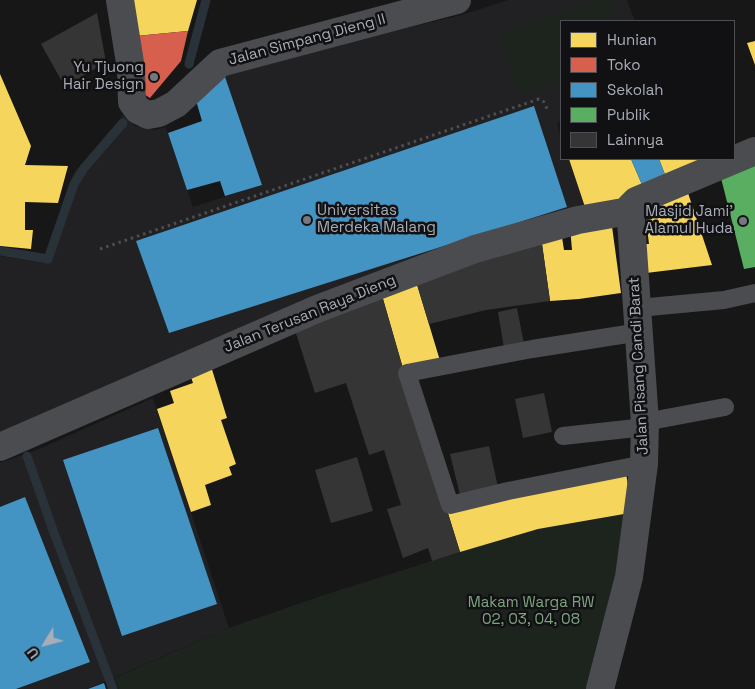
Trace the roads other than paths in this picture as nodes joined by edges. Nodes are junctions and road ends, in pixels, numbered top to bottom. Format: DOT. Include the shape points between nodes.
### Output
graph roads {
  1 [pos="120,0"];
  2 [pos="456,0"];
  3 [pos="430,4"];
  4 [pos="753,154"];
  5 [pos="630,211"];
  6 [pos="755,293"];
  7 [pos="639,320"];
  8 [pos="725,407"];
  9 [pos="645,424"];
  10 [pos="563,436"];
  11 [pos="0,447"];
  12 [pos="644,464"];
  13 [pos="600,689"];
  1 -- 3 [label="street, Jalan Simpang Dieng II" via="131,69 132,102 148,115 176,104 220,63"];
  2 -- 3 [label="street, Jalan Simpang Dieng II"];
  4 -- 5 [label="street" via="636,201"];
  5 -- 7 [label="street, Jalan Pisang Candi Barat"];
  5 -- 11 [label="street, Jalan Terusan Raya Dieng" via="578,220 475,249 317,309"];
  6 -- 7 [label="lane"];
  7 -- 9 [label="street, Jalan Pisang Candi Barat"];
  7 -- 12 [label="lane" via="532,349 407,373 450,505"];
  8 -- 9 [label="lane"];
  9 -- 10 [label="lane"];
  9 -- 12 [label="street, Jalan Pisang Candi Barat"];
  12 -- 13 [label="street, Jalan Pisang Candi Barat" via="629,577"];
}
